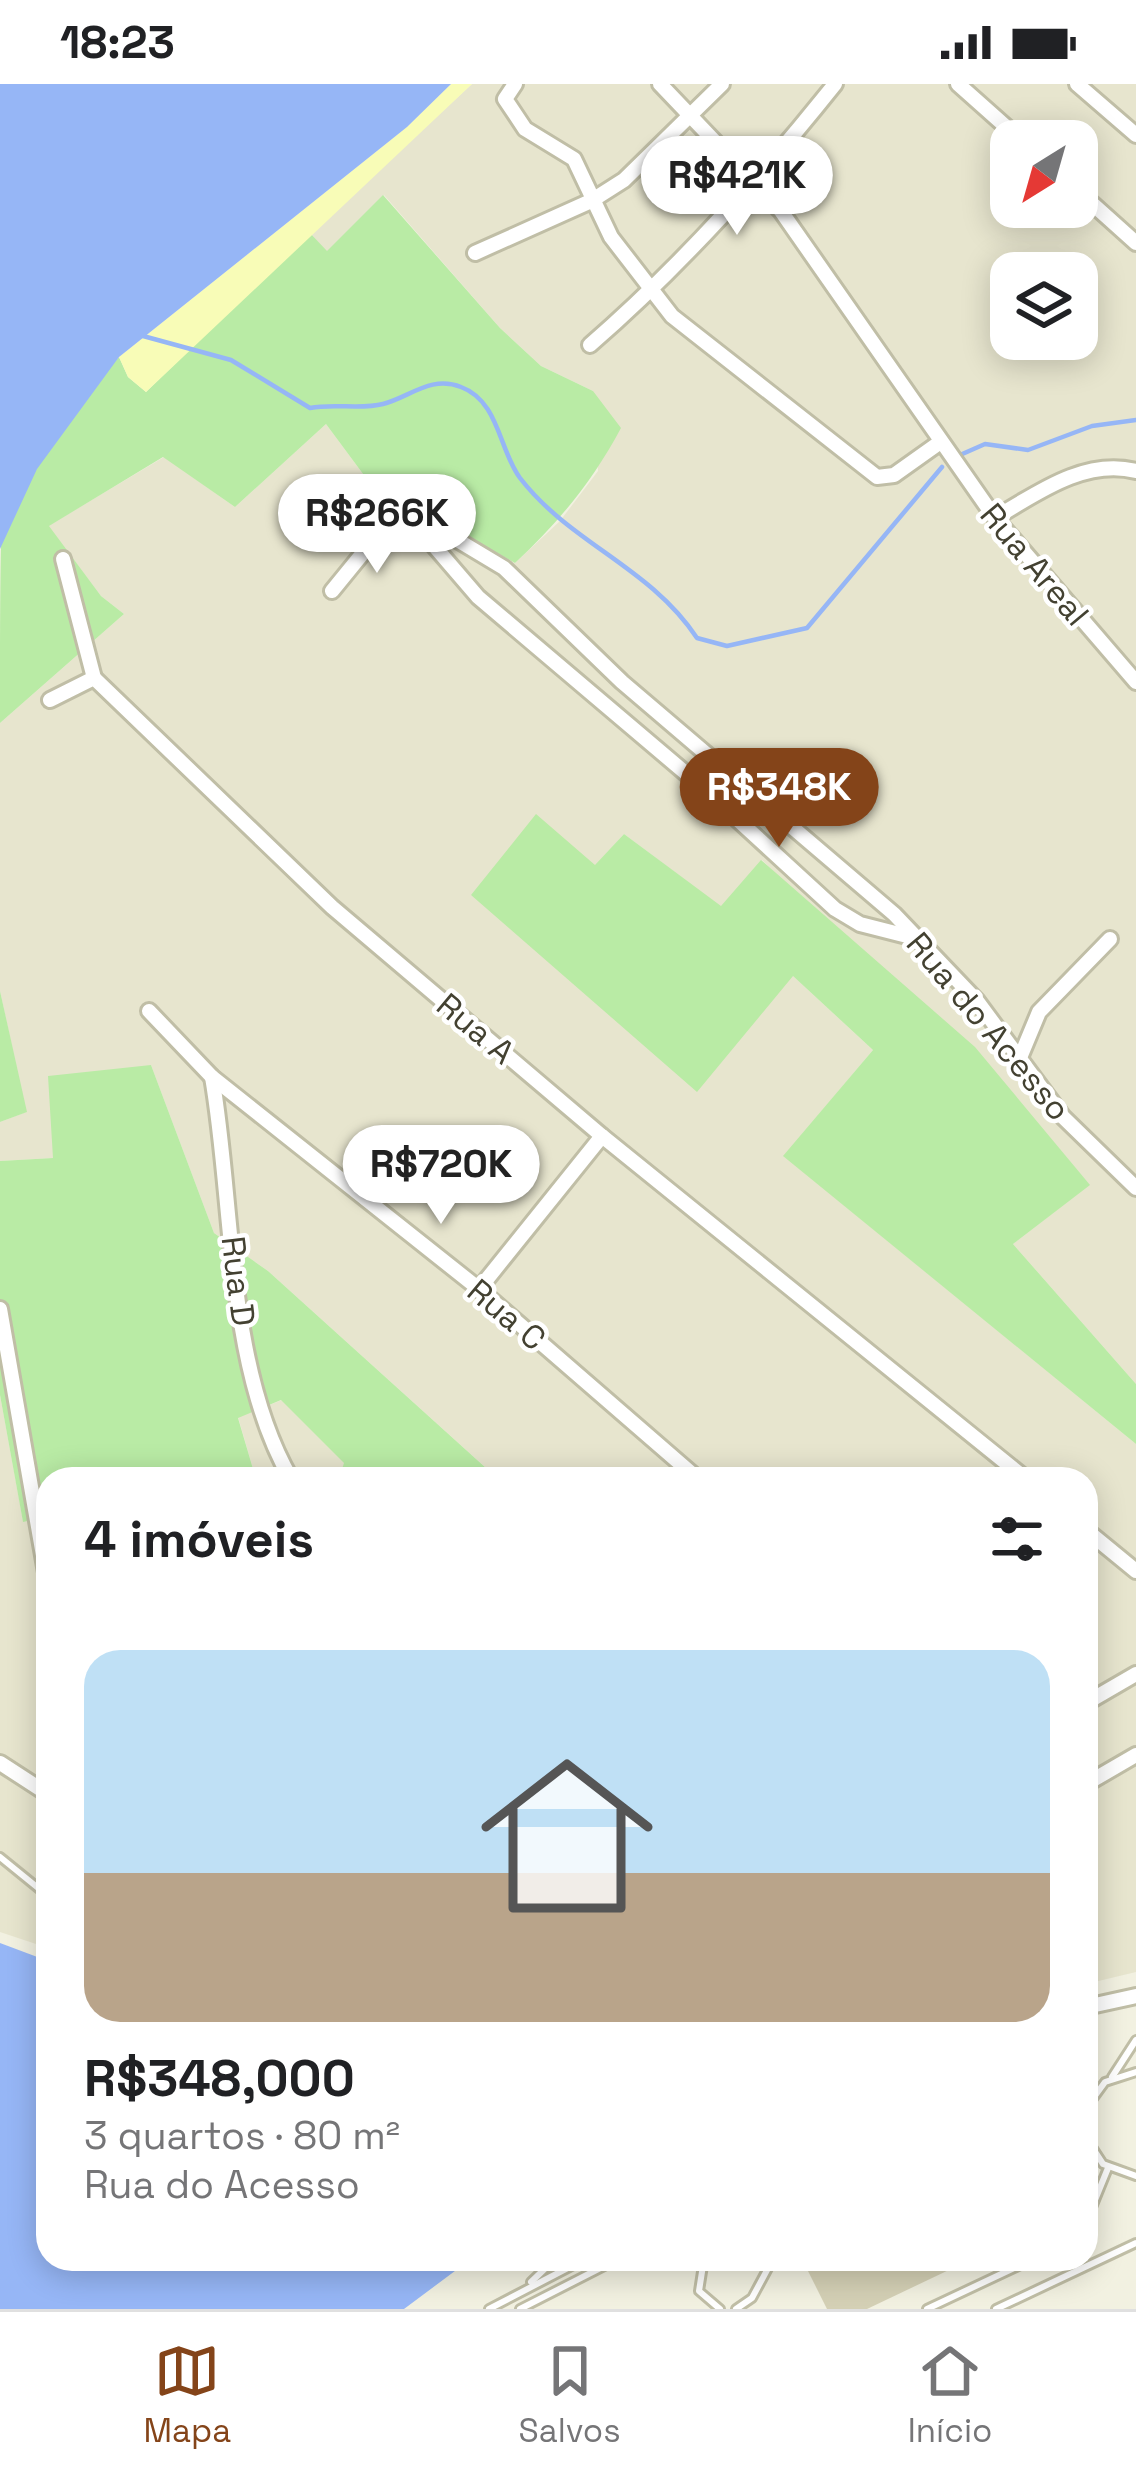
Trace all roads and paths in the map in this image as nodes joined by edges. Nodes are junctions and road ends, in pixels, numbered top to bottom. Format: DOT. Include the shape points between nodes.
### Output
graph roads {
  1 [pos="660,84"];
  2 [pos="722,84"];
  3 [pos="835,84"];
  4 [pos="958,84"];
  5 [pos="1077,84"];
  6 [pos="514,85"];
  7 [pos="690,115"];
  8 [pos="998,120"];
  9 [pos="1136,135"];
  10 [pos="757,182"];
  11 [pos="591,201"];
  12 [pos="1098,209"];
  13 [pos="1136,243"];
  14 [pos="475,253"];
  15 [pos="650,292"];
  16 [pos="590,345"];
  17 [pos="939,443"];
  18 [pos="1136,471"];
  19 [pos="994,518"];
  20 [pos="417,526"];
  21 [pos="63,559"];
  22 [pos="332,591"];
  23 [pos="94,678"];
  24 [pos="1136,682"];
  25 [pos="50,700"];
  26 [pos="705,750"];
  27 [pos="685,773"];
  28 [pos="920,939"];
  29 [pos="1110,939"];
  30 [pos="149,1012"];
  31 [pos="1019,1060"];
  32 [pos="212,1077"];
  33 [pos="602,1136"];
  34 [pos="1136,1188"];
  35 [pos="478,1289"];
  36 [pos="0,1309"];
  37 [pos="286,1467"];
  38 [pos="684,1467"];
  39 [pos="1011,1467"];
  40 [pos="36,1515"];
  41 [pos="1098,1539"];
  42 [pos="1136,1571"];
  43 [pos="1136,1675"];
  44 [pos="1098,1696"];
  45 [pos="1136,1755"];
  46 [pos="0,1763"];
  47 [pos="1098,1777"];
  48 [pos="36,1786"];
  49 [pos="0,1857"];
  50 [pos="36,1886"];
  51 [pos="1136,1996"];
  52 [pos="1098,2007"];
  53 [pos="1136,2040"];
  54 [pos="1136,2072"];
  55 [pos="1112,2077"];
  56 [pos="1098,2094"];
  57 [pos="1098,2154"];
  58 [pos="1108,2168"];
  59 [pos="1136,2176"];
  60 [pos="1098,2193"];
  61 [pos="1136,2243"];
  62 [pos="1098,2261"];
  63 [pos="542,2271"];
  64 [pos="560,2271"];
  65 [pos="594,2271"];
  66 [pos="700,2271"];
  67 [pos="766,2271"];
  68 [pos="1008,2271"];
  69 [pos="1077,2271"];
  70 [pos="524,2289"];
  71 [pos="489,2309"];
  72 [pos="520,2309"];
  73 [pos="720,2309"];
  74 [pos="736,2309"];
  75 [pos="927,2309"];
  76 [pos="996,2309"];
  1 -- 7 [label="street, Rua Areal"];
  2 -- 7 [label="street"];
  3 -- 10 [label="street"];
  4 -- 8 [label="street"];
  5 -- 9 [label="street"];
  6 -- 11 [label="street" via="505,99 515,121 574,159"];
  7 -- 10 [label="street, Rua Areal"];
  7 -- 11 [label="street"];
  10 -- 15 [label="street"];
  10 -- 17 [label="street, Rua Areal"];
  11 -- 14 [label="street"];
  11 -- 15 [label="street"];
  12 -- 13 [label="street"];
  15 -- 16 [label="street"];
  15 -- 17 [label="street" via="870,474 888,478"];
  17 -- 19 [label="street, Rua Areal"];
  18 -- 19 [label="street" via="1081,473"];
  19 -- 24 [label="street, Rua Areal"];
  20 -- 22 [label="street, Rua do Acesso" via="388,528"];
  20 -- 26 [label="street, Rua do Acesso" via="504,568"];
  20 -- 27 [label="street" via="478,597"];
  21 -- 23 [label="street"];
  23 -- 25 [label="street"];
  23 -- 33 [label="street, Rua A" via="332,907"];
  26 -- 27 [label="street"];
  26 -- 28 [label="street, Rua do Acesso"];
  27 -- 28 [label="street" via="844,915"];
  28 -- 31 [label="street, Rua do Acesso"];
  29 -- 31 [label="street" via="1039,1012"];
  30 -- 32 [label="street, Rua C"];
  31 -- 34 [label="street, Rua do Acesso" via="1063,1118"];
  32 -- 35 [label="street, Rua C"];
  32 -- 37 [label="street, Rua D" via="247,1348"];
  33 -- 35 [label="street"];
  33 -- 39 [label="street, Rua A"];
  35 -- 38 [label="street, Rua C"];
  36 -- 40 [label="street"];
  41 -- 42 [label="street"];
  43 -- 44 [label="street"];
  45 -- 47 [label="street"];
  46 -- 48 [label="street"];
  49 -- 50 [label="lane"];
  51 -- 52 [label="street"];
  53 -- 55 [label="lane"];
  54 -- 55 [label="lane"];
  55 -- 56 [label="lane"];
  57 -- 58 [label="lane"];
  58 -- 59 [label="lane"];
  58 -- 60 [label="lane"];
  61 -- 62 [label="lane"];
  63 -- 70 [label="lane"];
  64 -- 70 [label="lane"];
  65 -- 72 [label="lane"];
  66 -- 73 [label="lane" via="703,2299"];
  67 -- 74 [label="lane"];
  68 -- 75 [label="lane"];
  69 -- 76 [label="lane"];
  70 -- 71 [label="lane"];
}
